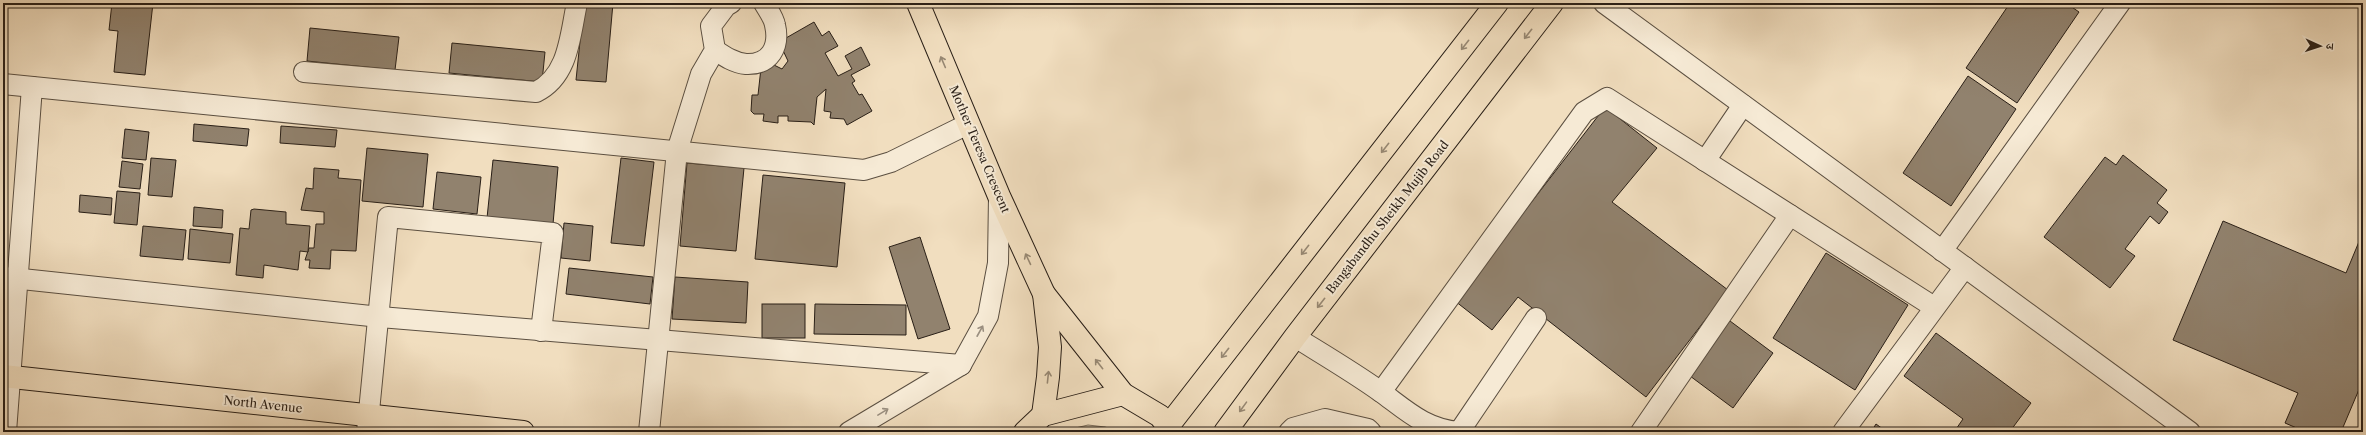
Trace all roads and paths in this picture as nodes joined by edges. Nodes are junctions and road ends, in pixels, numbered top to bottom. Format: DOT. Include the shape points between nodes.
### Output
graph roads {
  1 [pos="577,3"];
  2 [pos="731,3"];
  3 [pos="764,3"];
  4 [pos="918,3"];
  5 [pos="1497,3"];
  6 [pos="1552,3"];
  7 [pos="1604,3"];
  8 [pos="2120,3"];
  9 [pos="1481,13"];
  10 [pos="715,50"];
  11 [pos="304,72"];
  12 [pos="3,84"];
  13 [pos="32,87"];
  14 [pos="1743,105"];
  15 [pos="968,124"];
  16 [pos="676,151"];
  17 [pos="1705,161"];
  18 [pos="999,196"];
  19 [pos="1790,215"];
  20 [pos="1942,251"];
  21 [pos="1965,267"];
  22 [pos="10,278"];
  23 [pos="1044,294"];
  24 [pos="1934,307"];
  25 [pos="380,317"];
  26 [pos="1536,318"];
  27 [pos="541,331"];
  28 [pos="1295,337"];
  29 [pos="658,340"];
  30 [pos="961,366"];
  31 [pos="6,376"];
  32 [pos="1381,392"];
  33 [pos="1123,394"];
  34 [pos="1043,415"];
  35 [pos="368,424"];
  36 [pos="1171,429"];
  37 [pos="6,432"];
  38 [pos="523,432"];
  39 [pos="649,432"];
  40 [pos="849,432"];
  41 [pos="1025,432"];
  42 [pos="1225,432"];
  43 [pos="1289,432"];
  44 [pos="1371,432"];
  45 [pos="1459,432"];
  46 [pos="1641,432"];
  47 [pos="1843,432"];
  48 [pos="2190,432"];
  1 -- 11 [label="street" via="563,62 548,86 536,92"];
  2 -- 10 [label="street" via="711,26"];
  3 -- 10 [label="street" via="776,24 776,48 768,58 746,64 732,61"];
  15 -- 4 [label="main road, Mother Teresa Crescent, one-way"];
  5 -- 9 [label="main road"];
  6 -- 28 [label="main road, Bangabandhu Sheikh Mujib Road, one-way"];
  7 -- 14 [label="street"];
  8 -- 20 [label="street"];
  9 -- 36 [label="main road, one-way"];
  10 -- 16 [label="street" via="701,74"];
  12 -- 13 [label="street"];
  13 -- 16 [label="street"];
  13 -- 22 [label="street"];
  14 -- 17 [label="street"];
  14 -- 20 [label="street"];
  15 -- 16 [label="street" via="891,162 864,170"];
  15 -- 18 [label="main road, Mother Teresa Crescent"];
  16 -- 29 [label="street"];
  17 -- 19 [label="street"];
  17 -- 32 [label="street" via="1607,98 1584,112"];
  23 -- 18 [label="main road, Mother Teresa Crescent, one-way"];
  30 -- 18 [label="street, one-way" via="988,316 998,262"];
  19 -- 24 [label="street"];
  19 -- 46 [label="street"];
  20 -- 21 [label="street"];
  21 -- 24 [label="street"];
  21 -- 48 [label="street"];
  22 -- 25 [label="street"];
  22 -- 31 [label="street"];
  33 -- 23 [label="main road, Mother Teresa Crescent, one-way"];
  34 -- 23 [label="main road, Mother Teresa Crescent, one-way" via="1050,347"];
  24 -- 47 [label="street"];
  25 -- 27 [label="street"];
  25 -- 27 [label="street" via="388,218 553,233"];
  25 -- 35 [label="street"];
  26 -- 45 [label="street"];
  27 -- 29 [label="street"];
  28 -- 32 [label="street"];
  28 -- 42 [label="main road, Bangabandhu Sheikh Mujib Road, one-way"];
  29 -- 30 [label="street"];
  29 -- 39 [label="street"];
  40 -- 30 [label="street, one-way"];
  31 -- 35 [label="main road, North Avenue"];
  31 -- 37 [label="street"];
  32 -- 45 [label="street" via="1418,420 1441,430"];
  33 -- 34 [label="main road"];
  33 -- 36 [label="main road" via="1160,416"];
  34 -- 41 [label="main road"];
  35 -- 38 [label="main road, North Avenue"];
  43 -- 44 [label="street" via="1293,428 1325,419 1368,429"];
}
